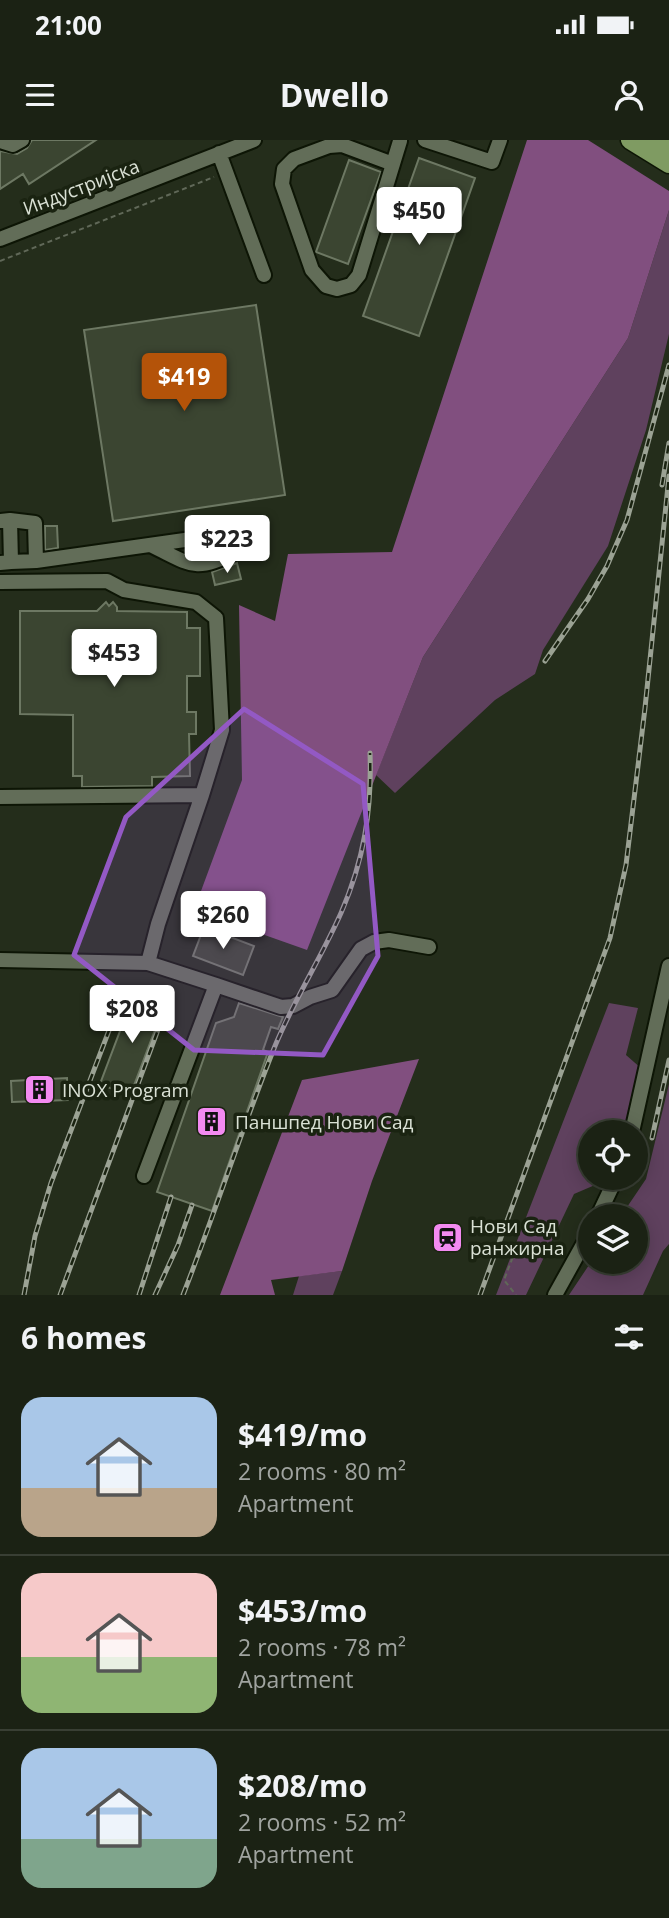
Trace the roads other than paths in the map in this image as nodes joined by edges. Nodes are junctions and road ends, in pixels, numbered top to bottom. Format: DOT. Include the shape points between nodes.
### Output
graph roads {
  1 [pos="22,140"];
  2 [pos="254,140"];
  3 [pos="400,140"];
  4 [pos="425,140"];
  5 [pos="500,140"];
  6 [pos="630,140"];
  7 [pos="655,140"];
  8 [pos="1,141"];
  9 [pos="447,143"];
  10 [pos="669,149"];
  11 [pos="219,153"];
  12 [pos="393,164"];
  13 [pos="669,164"];
  14 [pos="0,239"];
  15 [pos="264,275"];
  16 [pos="5,520"];
  17 [pos="150,545"];
  18 [pos="36,561"];
  19 [pos="5,563"];
  20 [pos="0,582"];
  21 [pos="202,795"];
  22 [pos="0,797"];
  23 [pos="429,947"];
  24 [pos="0,960"];
  25 [pos="148,963"];
  26 [pos="669,966"];
  27 [pos="216,985"];
  28 [pos="635,1120"];
  29 [pos="144,1176"];
  30 [pos="578,1254"];
  31 [pos="555,1295"];
  1 -- 8 [label="street" via="13,145"];
  2 -- 11 [label="street, Индустријска"];
  3 -- 12 [label="street"];
  4 -- 9 [label="street"];
  5 -- 9 [label="street" via="492,162"];
  6 -- 13 [label="main road"];
  7 -- 10 [label="main road"];
  11 -- 14 [label="street, Индустријска"];
  11 -- 15 [label="street"];
  12 -- 12 [label="street" via="359,275 351,285 326,286 312,270 282,184 284,169 294,159 342,145"];
  16 -- 18 [label="street" via="35,523"];
  16 -- 19 [label="street"];
  17 -- 17 [label="street" via="234,533 238,542 235,552 214,563 192,565"];
  17 -- 18 [label="street"];
  18 -- 19 [label="street"];
  20 -- 21 [label="street" via="107,581 124,590 197,602 216,618 222,730"];
  21 -- 22 [label="street"];
  21 -- 25 [label="street"];
  23 -- 27 [label="street" via="374,942 361,949 332,990 293,1006 281,1007"];
  24 -- 25 [label="street"];
  25 -- 27 [label="street"];
  26 -- 28 [label="street"];
  27 -- 29 [label="street"];
  30 -- 31 [label="street"];
}
